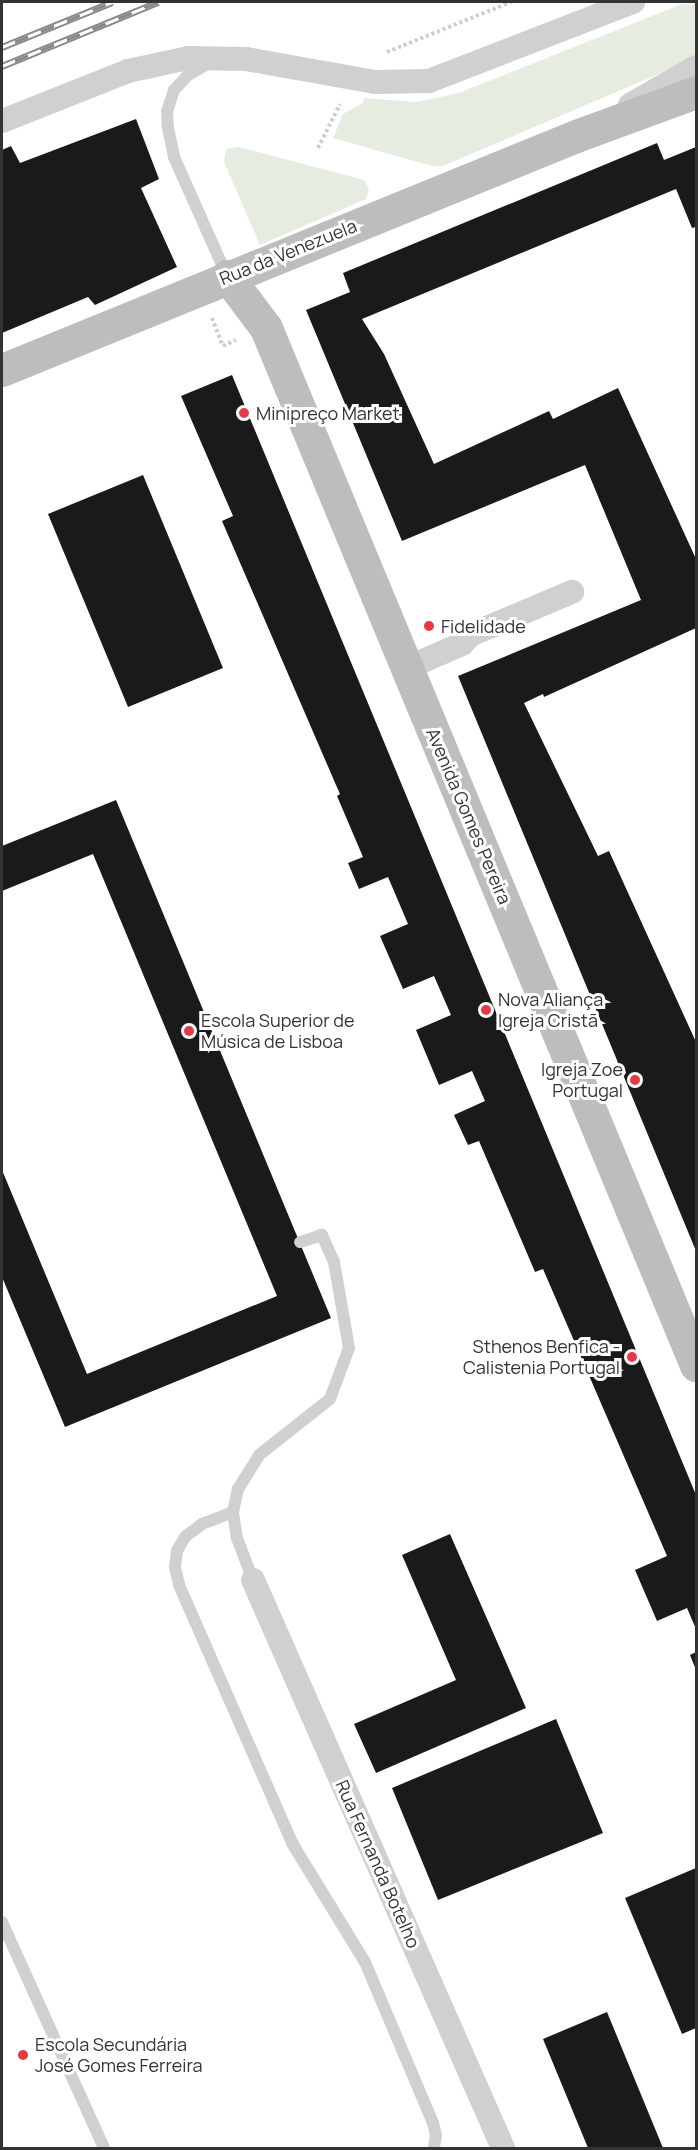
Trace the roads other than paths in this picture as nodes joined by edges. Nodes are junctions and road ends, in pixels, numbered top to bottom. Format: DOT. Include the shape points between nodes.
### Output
graph roads {
  1 [pos="633,2"];
  2 [pos="246,59"];
  3 [pos="696,67"];
  4 [pos="696,92"];
  5 [pos="2,121"];
  6 [pos="576,136"];
  7 [pos="227,276"];
  8 [pos="2,370"];
  9 [pos="572,592"];
  10 [pos="407,668"];
  11 [pos="300,1242"];
  12 [pos="696,1365"];
  13 [pos="233,1512"];
  14 [pos="253,1580"];
  15 [pos="2,1922"];
  16 [pos="104,2148"];
  17 [pos="434,2148"];
  18 [pos="502,2148"];
  1 -- 2 [label="street" via="429,81 403,84"];
  2 -- 5 [label="street" via="188,58 128,70"];
  2 -- 7 [label="lane" via="218,60 197,69 174,90 167,111 174,157"];
  3 -- 6 [label="street, Rua da Venezuela"];
  4 -- 6 [label="street, Rua da Venezuela"];
  6 -- 7 [label="street, Rua da Venezuela"];
  7 -- 8 [label="street, Rua da Venezuela"];
  7 -- 10 [label="street, Avenida Gomes Pereira" via="266,328"];
  9 -- 10 [label="street" via="470,634 462,644"];
  10 -- 12 [label="street, Avenida Gomes Pereira"];
  11 -- 13 [label="lane" via="322,1235 334,1262 350,1348 330,1400 259,1455 238,1489"];
  13 -- 14 [label="lane" via="237,1538"];
  13 -- 17 [label="lane" via="202,1524 185,1537 175,1567 179,1585 292,1843 365,1962 433,2123"];
  14 -- 18 [label="street, Rua Fernanda Botelho"];
  15 -- 16 [label="lane"];
}
